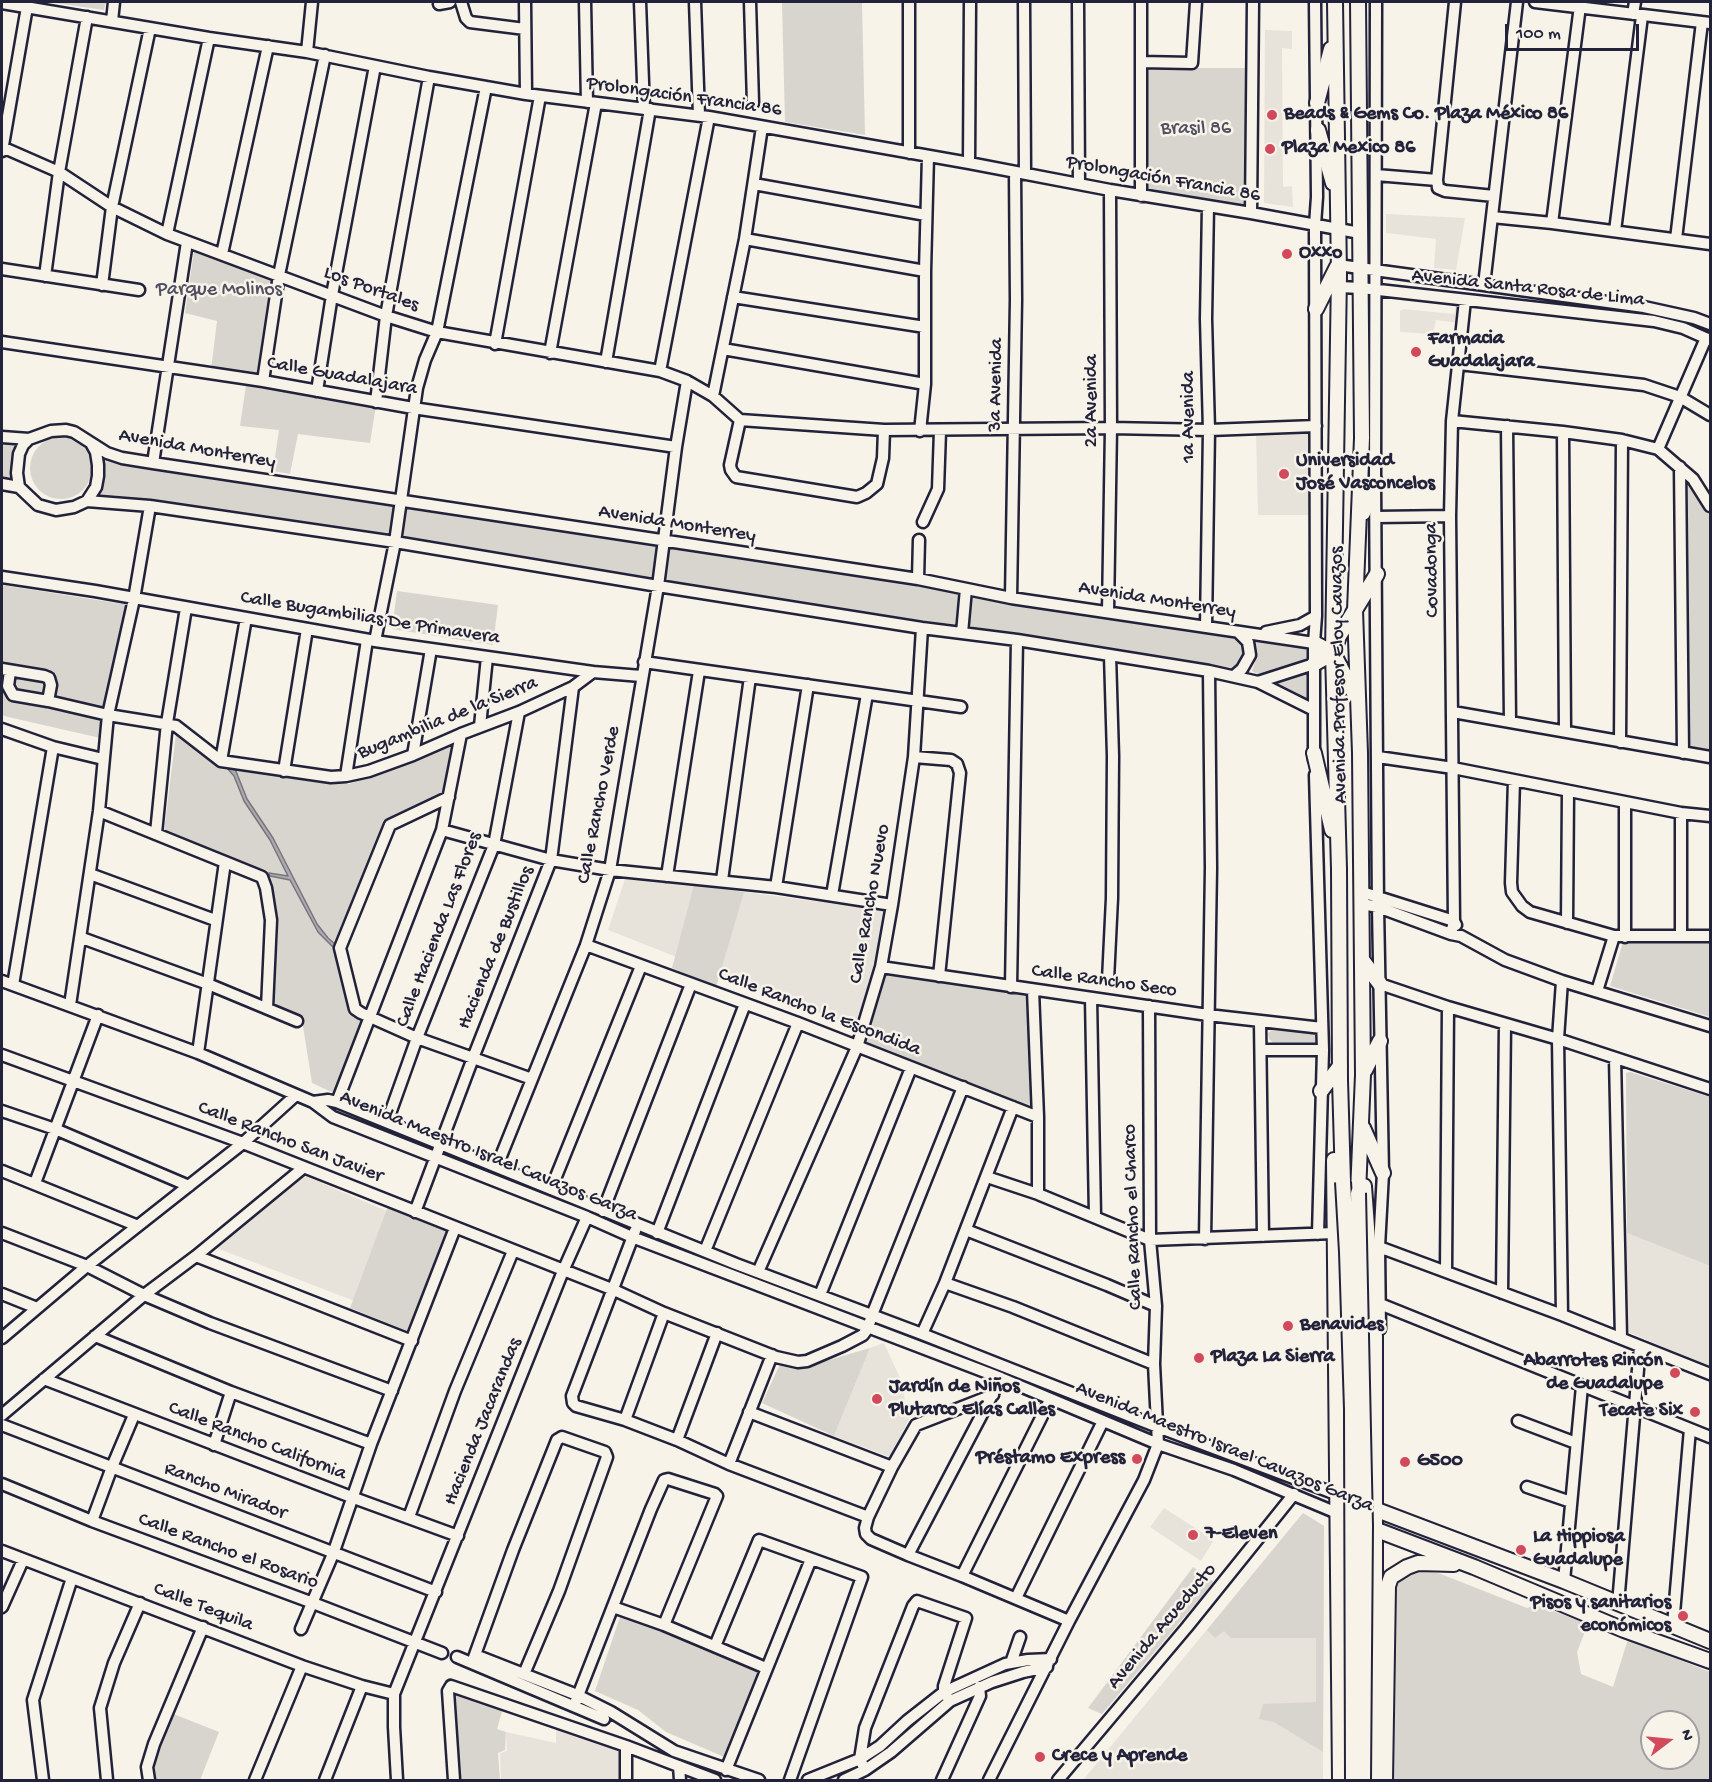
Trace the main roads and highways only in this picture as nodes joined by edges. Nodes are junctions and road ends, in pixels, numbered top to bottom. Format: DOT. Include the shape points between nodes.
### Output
graph roads {
  1 [pos="1335,2"];
  2 [pos="1358,2"];
  3 [pos="1335,35"];
  4 [pos="1317,103"];
  5 [pos="1318,130"];
  6 [pos="1338,198"];
  7 [pos="1338,266"];
  8 [pos="1316,309"];
  9 [pos="1375,481"];
  10 [pos="1359,523"];
  11 [pos="1377,573"];
  12 [pos="1354,610"];
  13 [pos="1314,643"];
  14 [pos="1333,652"];
  15 [pos="1314,664"];
  16 [pos="1358,705"];
  17 [pos="1314,753"];
  18 [pos="1339,869"];
  19 [pos="1363,961"];
  20 [pos="1380,984"];
  21 [pos="1380,1041"];
  22 [pos="1340,1073"];
  23 [pos="1363,1075"];
  24 [pos="1321,1091"];
  25 [pos="1362,1125"];
  26 [pos="1360,1167"];
  27 [pos="1383,1173"];
  28 [pos="1375,1386"];
  29 [pos="1336,1388"];
  30 [pos="1336,1420"];
  31 [pos="1375,1425"];
  32 [pos="1336,1494"];
  33 [pos="1375,1510"];
  34 [pos="1337,1513"];
  35 [pos="1375,1530"];
  36 [pos="1474,1567"];
  37 [pos="1375,1587"];
  38 [pos="1338,1588"];
  39 [pos="1589,1614"];
  40 [pos="1673,1625"];
  41 [pos="1338,1627"];
  42 [pos="1375,1634"];
  43 [pos="1710,1641"];
  44 [pos="1678,1648"];
  45 [pos="1710,1650"];
  46 [pos="1710,1661"];
  47 [pos="1341,1780"];
  48 [pos="1353,1780"];
  49 [pos="1364,1780"];
  50 [pos="1375,1780"];
  51 [pos="1385,1780"];
  1 -- 3 [label="main road, Avenida Profesor Eloy Cavazos"];
  2 -- 10 [label="main road, Avenida Profesor Eloy Cavazos" via="1362,438"];
  3 -- 4 [label="main road"];
  3 -- 6 [label="main road, Avenida Profesor Eloy Cavazos"];
  5 -- 6 [label="main road"];
  6 -- 7 [label="main road, Avenida Profesor Eloy Cavazos"];
  7 -- 8 [label="main road"];
  7 -- 14 [label="main road, Avenida Profesor Eloy Cavazos"];
  9 -- 10 [label="main road"];
  10 -- 12 [label="main road, Avenida Profesor Eloy Cavazos"];
  11 -- 12 [label="main road"];
  12 -- 14 [label="main road"];
  12 -- 16 [label="main road, Avenida Profesor Eloy Cavazos"];
  13 -- 14 [label="main road"];
  14 -- 15 [label="main road"];
  14 -- 16 [label="main road"];
  14 -- 18 [label="main road, Avenida Profesor Eloy Cavazos"];
  16 -- 19 [label="main road, Avenida Profesor Eloy Cavazos"];
  17 -- 18 [label="main road"];
  18 -- 22 [label="main road, Avenida Profesor Eloy Cavazos"];
  19 -- 20 [label="main road"];
  19 -- 23 [label="main road, Avenida Profesor Eloy Cavazos"];
  21 -- 23 [label="main road"];
  22 -- 24 [label="main road"];
  22 -- 29 [label="main road, Avenida Profesor Eloy Cavazos" via="1335,1126"];
  22 -- 48 [label="main road, Avenida Profesor Eloy Cavazos, bridge" via="1352,1409"];
  23 -- 25 [label="main road, Avenida Profesor Eloy Cavazos"];
  25 -- 26 [label="main road, Avenida Profesor Eloy Cavazos"];
  25 -- 27 [label="main road"];
  26 -- 28 [label="main road, Avenida Profesor Eloy Cavazos"];
  26 -- 49 [label="main road, Avenida Profesor Eloy Cavazos, bridge"];
  28 -- 29 [label="main road" via="1368,1402 1357,1406 1344,1402"];
  28 -- 31 [label="main road, Avenida Profesor Eloy Cavazos"];
  29 -- 30 [label="main road, Avenida Profesor Eloy Cavazos"];
  30 -- 31 [label="main road" via="1347,1413 1360,1412"];
  30 -- 32 [label="main road, Avenida Profesor Eloy Cavazos"];
  31 -- 33 [label="main road, Avenida Profesor Eloy Cavazos"];
  32 -- 33 [label="main road, Avenida Maestro Israel Cavazos Garza"];
  32 -- 34 [label="main road, Avenida Profesor Eloy Cavazos"];
  33 -- 35 [label="main road, Avenida Profesor Eloy Cavazos"];
  33 -- 40 [label="main road, Avenida Maestro Israel Cavazos Garza"];
  34 -- 35 [label="main road, Avenida Maestro Israel Cavazos Garza"];
  34 -- 38 [label="main road, Avenida Profesor Eloy Cavazos"];
  35 -- 36 [label="main road, Avenida Maestro Israel Cavazos Garza"];
  35 -- 37 [label="main road, Avenida Profesor Eloy Cavazos"];
  36 -- 39 [label="main road, Avenida Maestro Israel Cavazos Garza"];
  36 -- 51 [label="main road" via="1418,1563 1391,1577"];
  37 -- 38 [label="main road" via="1365,1600 1357,1602 1342,1595"];
  37 -- 42 [label="main road, Avenida Profesor Eloy Cavazos"];
  38 -- 41 [label="main road, Avenida Profesor Eloy Cavazos"];
  39 -- 40 [label="main road" via="1605,1613 1657,1630"];
  39 -- 44 [label="main road, Avenida Maestro Israel Cavazos Garza"];
  40 -- 43 [label="main road, Avenida Maestro Israel Cavazos Garza"];
  41 -- 42 [label="main road" via="1353,1618 1370,1625"];
  41 -- 47 [label="main road, Avenida Profesor Eloy Cavazos"];
  42 -- 50 [label="main road, Avenida Profesor Eloy Cavazos"];
  44 -- 45 [label="main road" via="1689,1643"];
  44 -- 46 [label="main road, Avenida Maestro Israel Cavazos Garza"];
}
